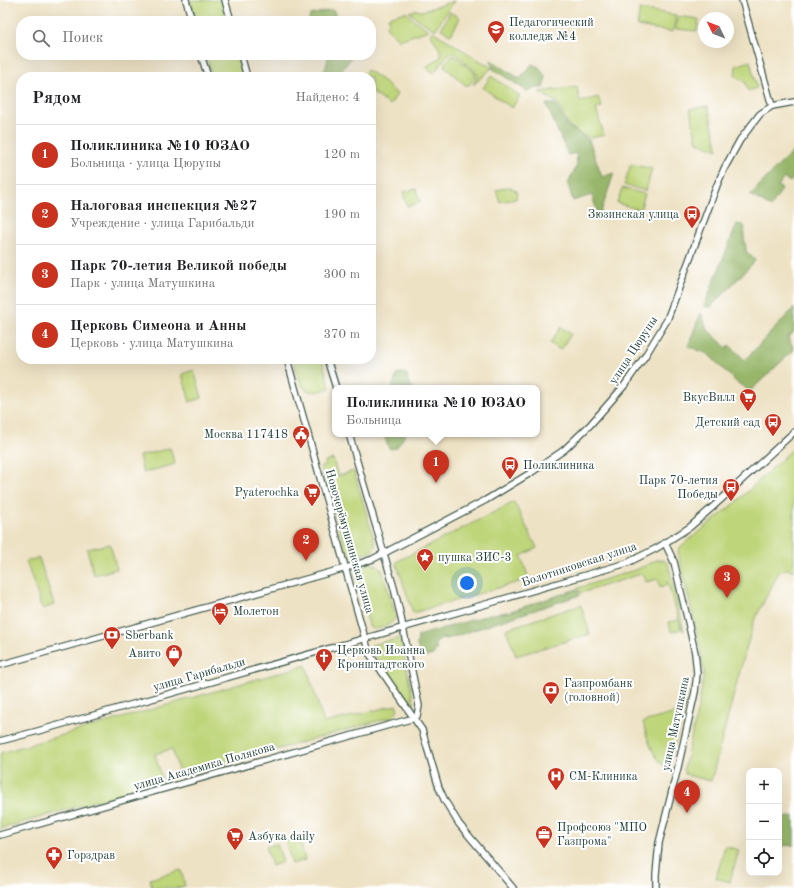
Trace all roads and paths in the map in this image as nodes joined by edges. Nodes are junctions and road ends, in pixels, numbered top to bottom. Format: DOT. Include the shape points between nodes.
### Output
graph roads {
  1 [pos="186,0"];
  2 [pos="225,0"];
  3 [pos="742,0"];
  4 [pos="191,16"];
  5 [pos="230,16"];
  6 [pos="203,60"];
  7 [pos="242,60"];
  8 [pos="207,72"];
  9 [pos="246,72"];
  10 [pos="794,102"];
  11 [pos="772,106"];
  12 [pos="288,364"];
  13 [pos="329,364"];
  14 [pos="335,385"];
  15 [pos="794,432"];
  16 [pos="350,437"];
  17 [pos="665,543"];
  18 [pos="383,554"];
  19 [pos="346,568"];
  20 [pos="403,628"];
  21 [pos="366,639"];
  22 [pos="0,665"];
  23 [pos="414,718"];
  24 [pos="0,741"];
  25 [pos="0,835"];
  26 [pos="514,888"];
  27 [pos="656,888"];
  1 -- 4 [label="street"];
  2 -- 5 [label="street"];
  3 -- 11 [label="street"];
  6 -- 8 [label="street"];
  7 -- 9 [label="street"];
  10 -- 11 [label="street"];
  11 -- 18 [label="street, улица Цюрупы" via="760,114 749,127 724,169 667,320 630,379 590,425 564,450 486,500"];
  12 -- 19 [label="street, Новочерёмушкинская улица"];
  13 -- 14 [label="street"];
  15 -- 17 [label="street, Болотниковская улица" via="700,518"];
  16 -- 18 [label="street"];
  17 -- 20 [label="street, Болотниковская улица" via="615,567"];
  17 -- 27 [label="street, улица Матушкина" via="672,555 697,673 695,692 659,844"];
  18 -- 19 [label="street, улица Цюрупы"];
  18 -- 20 [label="street"];
  19 -- 21 [label="street, Новочерёмушкинская улица"];
  19 -- 22 [label="street"];
  20 -- 21 [label="street, улица Гарибальди"];
  20 -- 23 [label="street" via="419,706"];
  21 -- 23 [label="street, Новочерёмушкинская улица" via="371,657"];
  21 -- 24 [label="street, улица Гарибальди"];
  23 -- 25 [label="street, улица Академика Полякова"];
  23 -- 26 [label="street, Новочерёмушкинская улица" via="422,730 445,801 459,824"];
}
